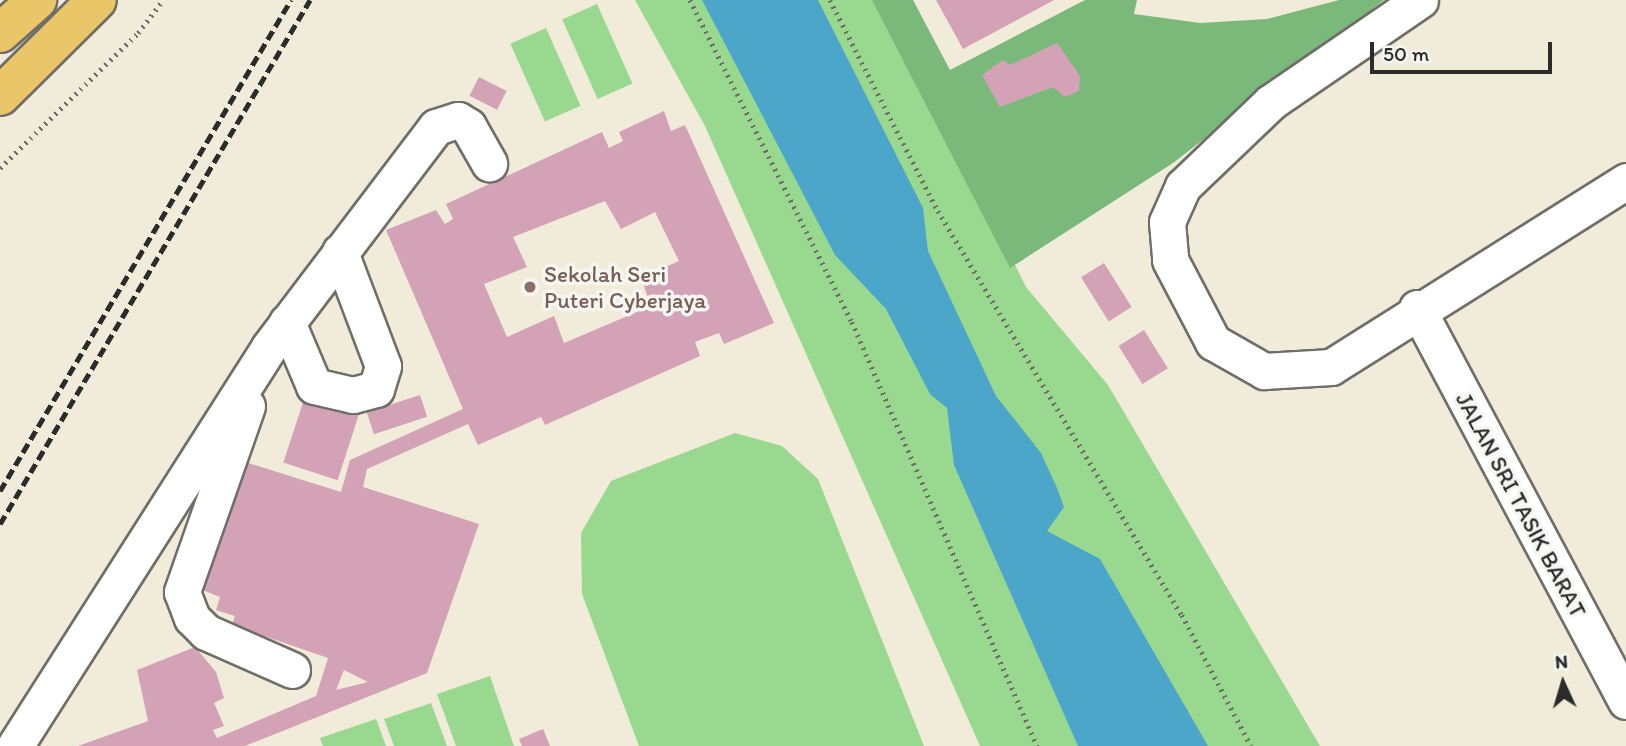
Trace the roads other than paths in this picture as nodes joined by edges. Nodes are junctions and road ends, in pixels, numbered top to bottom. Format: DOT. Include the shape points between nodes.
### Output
graph roads {
  1 [pos="37,0"];
  2 [pos="97,0"];
  3 [pos="1420,0"];
  4 [pos="0,33"];
  5 [pos="0,96"];
  6 [pos="489,163"];
  7 [pos="1626,181"];
  8 [pos="340,252"];
  9 [pos="1417,309"];
  10 [pos="278,335"];
  11 [pos="130,561"];
  12 [pos="183,579"];
  13 [pos="292,670"];
  14 [pos="1626,701"];
  15 [pos="15,746"];
  1 -- 4 [label="highway"];
  2 -- 5 [label="highway"];
  3 -- 9 [label="street" via="1271,102 1203,162 1178,195 1167,222 1174,276 1213,342 1264,371 1331,367"];
  6 -- 8 [label="street" via="468,126 458,120 436,127"];
  7 -- 9 [label="street"];
  8 -- 10 [label="street"];
  8 -- 10 [label="street" via="383,366 376,389 353,396 314,386"];
  9 -- 14 [label="street, JALAN SRI TASIK BARAT"];
  10 -- 11 [label="street"];
  10 -- 12 [label="street"];
  11 -- 12 [label="street"];
  11 -- 15 [label="street"];
  12 -- 13 [label="street" via="189,611 206,632"];
}
